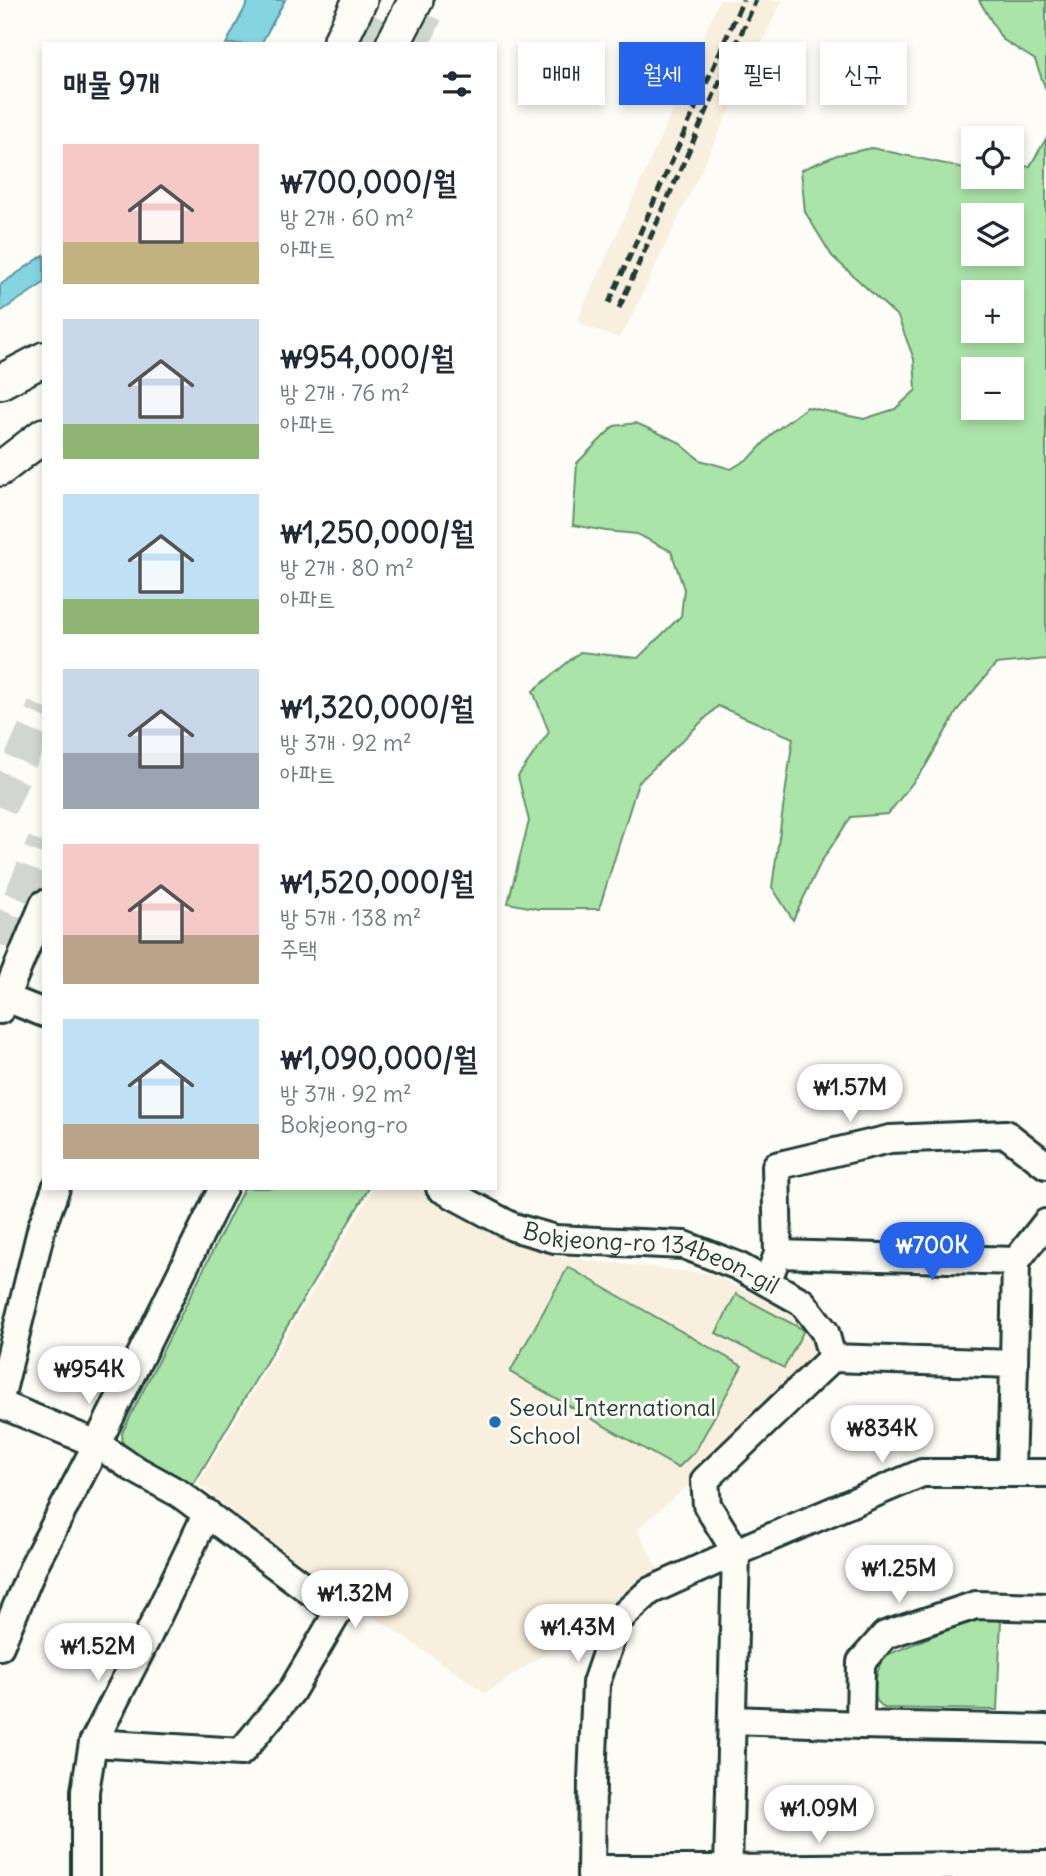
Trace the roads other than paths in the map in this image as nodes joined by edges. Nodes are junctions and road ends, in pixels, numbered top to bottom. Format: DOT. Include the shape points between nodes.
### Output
graph roads {
  1 [pos="360,0"];
  2 [pos="416,0"];
  3 [pos="340,42"];
  4 [pos="394,42"];
  5 [pos="42,360"];
  6 [pos="0,382"];
  7 [pos="42,437"];
  8 [pos="0,469"];
  9 [pos="42,909"];
  10 [pos="3,1004"];
  11 [pos="42,1013"];
  12 [pos="1046,1165"];
  13 [pos="55,1190"];
  14 [pos="222,1190"];
  15 [pos="444,1190"];
  16 [pos="1046,1223"];
  17 [pos="778,1254"];
  18 [pos="1016,1261"];
  19 [pos="767,1282"];
  20 [pos="832,1357"];
  21 [pos="1014,1364"];
  22 [pos="0,1399"];
  23 [pos="0,1404"];
  24 [pos="97,1444"];
  25 [pos="1011,1472"];
  26 [pos="1046,1474"];
  27 [pos="207,1513"];
  28 [pos="736,1552"];
  29 [pos="1046,1607"];
  30 [pos="0,1646"];
  31 [pos="732,1720"];
  32 [pos="860,1726"];
  33 [pos="1046,1729"];
  34 [pos="93,1744"];
  35 [pos="1046,1865"];
  36 [pos="728,1869"];
  37 [pos="591,1873"];
  38 [pos="85,1876"];
  1 -- 3 [label="main road"];
  2 -- 4 [label="main road"];
  5 -- 6 [label="main road"];
  7 -- 8 [label="main road"];
  9 -- 10 [label="street"];
  10 -- 11 [label="street"];
  12 -- 17 [label="street" via="1006,1134 890,1139 776,1166"];
  13 -- 22 [label="street" via="42,1226"];
  14 -- 24 [label="street"];
  15 -- 19 [label="street, Bokjeong-ro 134beon-gil" via="513,1227 555,1239 684,1245"];
  16 -- 18 [label="street"];
  17 -- 18 [label="street"];
  17 -- 19 [label="street"];
  18 -- 21 [label="street"];
  19 -- 20 [label="street, Bokjeong-ro 134beon-gil" via="802,1302 825,1332"];
  20 -- 21 [label="street"];
  20 -- 28 [label="street" via="705,1480 707,1505"];
  21 -- 25 [label="street"];
  23 -- 24 [label="street"];
  24 -- 27 [label="street"];
  24 -- 30 [label="street"];
  25 -- 26 [label="street"];
  25 -- 28 [label="street" via="922,1473"];
  27 -- 34 [label="street"];
  27 -- 34 [label="street" via="338,1612 291,1692 241,1752"];
  28 -- 31 [label="street"];
  28 -- 37 [label="street" via="650,1591 617,1621 596,1683"];
  29 -- 32 [label="street" via="976,1605 885,1635 861,1662"];
  31 -- 32 [label="street"];
  31 -- 36 [label="street"];
  32 -- 33 [label="street"];
  34 -- 38 [label="street" via="85,1791"];
  35 -- 36 [label="street"];
  36 -- 37 [label="street"];
}
